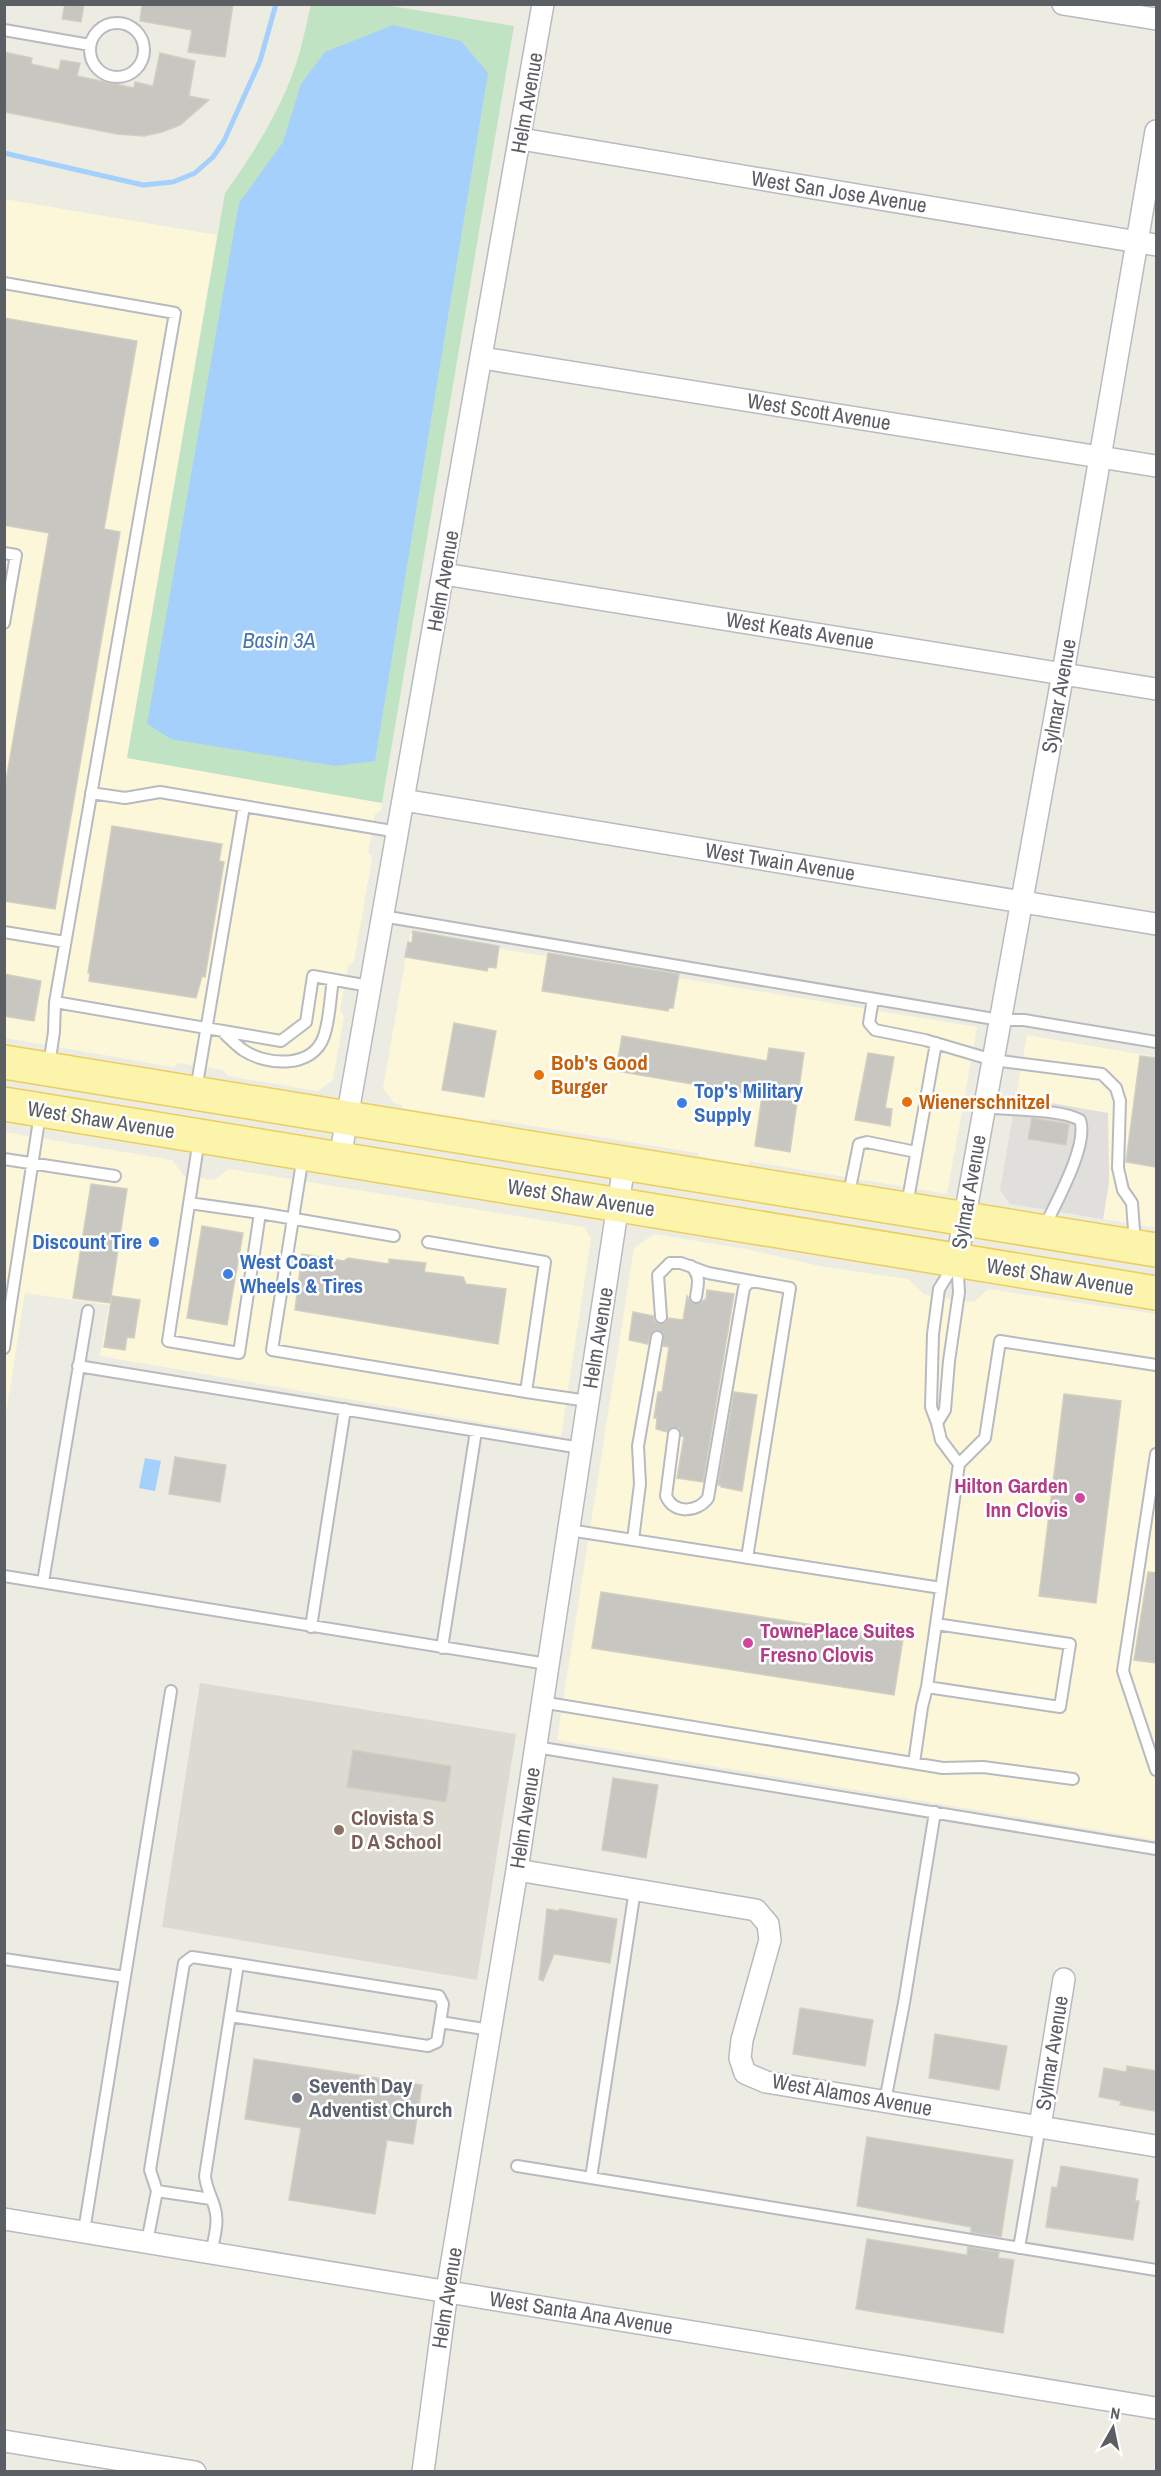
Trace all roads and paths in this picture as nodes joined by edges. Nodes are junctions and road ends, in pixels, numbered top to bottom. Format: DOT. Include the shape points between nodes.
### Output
graph roads {
  1 [pos="543,4"];
  2 [pos="1063,4"];
  3 [pos="1156,19"];
  4 [pos="4,30"];
  5 [pos="90,45"];
  6 [pos="1156,131"];
  7 [pos="521,139"];
  8 [pos="1146,243"];
  9 [pos="4,283"];
  10 [pos="482,357"];
  11 [pos="1099,458"];
  12 [pos="1156,466"];
  13 [pos="4,553"];
  14 [pos="444,574"];
  15 [pos="4,623"];
  16 [pos="1063,674"];
  17 [pos="1156,689"];
  18 [pos="92,793"];
  19 [pos="404,800"];
  20 [pos="244,806"];
  21 [pos="398,832"];
  22 [pos="1021,902"];
  23 [pos="382,916"];
  24 [pos="1156,924"];
  25 [pos="4,932"];
  26 [pos="65,942"];
  27 [pos="333,980"];
  28 [pos="369,986"];
  29 [pos="873,999"];
  30 [pos="55,1002"];
  31 [pos="1000,1020"];
  32 [pos="206,1029"];
  33 [pos="222,1031"];
  34 [pos="1156,1042"];
  35 [pos="936,1043"];
  36 [pos="993,1060"];
  37 [pos="4,1062"];
  38 [pos="48,1069"];
  39 [pos="195,1093"];
  40 [pos="4,1104"];
  41 [pos="985,1107"];
  42 [pos="40,1110"];
  43 [pos="347,1118"];
  44 [pos="199,1135"];
  45 [pos="304,1152"];
  46 [pos="916,1152"];
  47 [pos="340,1158"];
  48 [pos="4,1159"];
  49 [pos="32,1164"];
  50 [pos="624,1165"];
  51 [pos="115,1176"];
  52 [pos="848,1200"];
  53 [pos="189,1203"];
  54 [pos="618,1204"];
  55 [pos="906,1210"];
  56 [pos="260,1213"];
  57 [pos="965,1219"];
  58 [pos="293,1220"];
  59 [pos="1042,1232"];
  60 [pos="394,1236"];
  61 [pos="428,1242"];
  62 [pos="1146,1248"];
  63 [pos="957,1260"];
  64 [pos="691,1266"];
  65 [pos="750,1281"];
  66 [pos="1156,1293"];
  67 [pos="696,1297"];
  68 [pos="88,1311"];
  69 [pos="662,1317"];
  70 [pos="657,1337"];
  71 [pos="4,1348"];
  72 [pos="1156,1365"];
  73 [pos="78,1366"];
  74 [pos="526,1392"];
  75 [pos="588,1401"];
  76 [pos="345,1409"];
  77 [pos="937,1423"];
  78 [pos="476,1431"];
  79 [pos="674,1434"];
  80 [pos="581,1448"];
  81 [pos="1156,1454"];
  82 [pos="959,1464"];
  83 [pos="1155,1469"];
  84 [pos="569,1530"];
  85 [pos="633,1540"];
  86 [pos="747,1558"];
  87 [pos="4,1576"];
  88 [pos="43,1582"];
  89 [pos="941,1588"];
  90 [pos="936,1624"];
  91 [pos="311,1627"];
  92 [pos="442,1648"];
  93 [pos="547,1664"];
  94 [pos="927,1686"];
  95 [pos="171,1691"];
  96 [pos="541,1702"];
  97 [pos="536,1747"];
  98 [pos="914,1763"];
  99 [pos="1156,1770"];
  100 [pos="1073,1779"];
  101 [pos="935,1812"];
  102 [pos="1156,1849"];
  103 [pos="517,1870"];
  104 [pos="635,1890"];
  105 [pos="4,1959"];
  106 [pos="238,1964"];
  107 [pos="125,1977"];
  108 [pos="1064,1979"];
  109 [pos="230,2016"];
  110 [pos="440,2022"];
  111 [pos="490,2030"];
  112 [pos="885,2101"];
  113 [pos="1040,2126"];
  114 [pos="1156,2146"];
  115 [pos="517,2166"];
  116 [pos="591,2178"];
  117 [pos="157,2191"];
  118 [pos="211,2199"];
  119 [pos="4,2218"];
  120 [pos="84,2232"];
  121 [pos="147,2242"];
  122 [pos="1019,2248"];
  123 [pos="211,2253"];
  124 [pos="1156,2270"];
  125 [pos="447,2291"];
  126 [pos="1156,2408"];
  127 [pos="4,2441"];
  128 [pos="195,2472"];
  129 [pos="423,2472"];
  1 -- 7 [label="street, Helm Avenue"];
  2 -- 3 [label="street"];
  4 -- 5 [label="lane"];
  5 -- 5 [label="lane" via="97,69 112,77 130,74 143,59 138,32 121,23 98,30"];
  6 -- 8 [label="street, Sylmar Avenue"];
  7 -- 8 [label="street, West San Jose Avenue"];
  7 -- 10 [label="street, Helm Avenue"];
  8 -- 11 [label="street, Sylmar Avenue"];
  9 -- 18 [label="lane" via="175,313"];
  10 -- 11 [label="street, West Scott Avenue"];
  10 -- 14 [label="street, Helm Avenue"];
  11 -- 12 [label="street, West Scott Avenue"];
  11 -- 16 [label="street, Sylmar Avenue"];
  13 -- 15 [label="lane" via="16,555"];
  14 -- 16 [label="street, West Keats Avenue"];
  14 -- 19 [label="street, Helm Avenue"];
  16 -- 17 [label="street, West Keats Avenue"];
  16 -- 22 [label="street, Sylmar Avenue"];
  18 -- 20 [label="lane" via="125,798 160,792"];
  18 -- 26 [label="lane"];
  19 -- 21 [label="street, Helm Avenue"];
  19 -- 22 [label="street, West Twain Avenue"];
  20 -- 21 [label="lane"];
  20 -- 32 [label="lane"];
  21 -- 23 [label="street, Helm Avenue"];
  22 -- 24 [label="street, West Twain Avenue"];
  22 -- 31 [label="street, Sylmar Avenue"];
  23 -- 28 [label="street, Helm Avenue"];
  23 -- 29 [label="lane"];
  25 -- 26 [label="lane"];
  26 -- 30 [label="lane"];
  27 -- 28 [label="lane"];
  27 -- 33 [label="lane" via="313,976 306,1022 281,1041"];
  27 -- 33 [label="lane" via="324,1037 308,1056 283,1062 254,1056"];
  28 -- 43 [label="street, Helm Avenue"];
  29 -- 31 [label="lane"];
  29 -- 35 [label="lane" via="869,1023 875,1030"];
  30 -- 32 [label="lane"];
  30 -- 38 [label="lane"];
  31 -- 34 [label="lane" via="1024,1020"];
  31 -- 36 [label="street, Sylmar Avenue"];
  32 -- 33 [label="lane"];
  32 -- 39 [label="lane"];
  35 -- 36 [label="lane"];
  35 -- 46 [label="lane"];
  36 -- 41 [label="street, Sylmar Avenue"];
  36 -- 62 [label="lane" via="1102,1074 1116,1088 1120,1101 1118,1168"];
  37 -- 38 [label="main road, West Shaw Avenue"];
  38 -- 39 [label="main road, West Shaw Avenue"];
  39 -- 43 [label="main road, West Shaw Avenue"];
  40 -- 42 [label="main road, West Shaw Avenue"];
  41 -- 57 [label="street, Sylmar Avenue"];
  41 -- 59 [label="lane" via="1048,1112 1075,1117 1082,1124 1076,1159"];
  42 -- 44 [label="main road, West Shaw Avenue"];
  42 -- 49 [label="lane"];
  43 -- 47 [label="street, Helm Avenue"];
  43 -- 50 [label="main road, West Shaw Avenue"];
  44 -- 45 [label="main road, West Shaw Avenue"];
  44 -- 53 [label="lane"];
  45 -- 47 [label="main road, West Shaw Avenue"];
  45 -- 58 [label="lane"];
  46 -- 52 [label="lane" via="867,1142 859,1144"];
  46 -- 55 [label="lane"];
  47 -- 54 [label="main road, West Shaw Avenue"];
  48 -- 49 [label="lane"];
  49 -- 51 [label="lane"];
  49 -- 71 [label="lane"];
  50 -- 52 [label="main road, West Shaw Avenue"];
  50 -- 54 [label="street, Helm Avenue"];
  52 -- 55 [label="main road, West Shaw Avenue"];
  53 -- 56 [label="lane"];
  53 -- 56 [label="lane" via="168,1341 239,1353"];
  54 -- 63 [label="main road, West Shaw Avenue"];
  54 -- 75 [label="street, Helm Avenue"];
  55 -- 57 [label="main road, West Shaw Avenue"];
  56 -- 58 [label="lane"];
  57 -- 59 [label="main road, West Shaw Avenue"];
  57 -- 63 [label="street, Sylmar Avenue"];
  58 -- 60 [label="lane"];
  58 -- 74 [label="lane" via="272,1350"];
  59 -- 62 [label="main road, West Shaw Avenue"];
  61 -- 74 [label="lane" via="545,1262"];
  63 -- 66 [label="main road, West Shaw Avenue"];
  63 -- 77 [label="lane" via="959,1292 945,1410"];
  63 -- 77 [label="lane" via="939,1289 933,1334 931,1407"];
  64 -- 65 [label="lane"];
  64 -- 67 [label="lane" via="699,1278"];
  64 -- 69 [label="lane" via="670,1263 658,1275"];
  65 -- 79 [label="lane" via="744,1288 708,1498 695,1509 676,1508 666,1496"];
  65 -- 86 [label="lane" via="790,1288"];
  68 -- 73 [label="lane"];
  70 -- 85 [label="lane" via="638,1446 640,1484"];
  72 -- 82 [label="lane" via="1000,1341 985,1438"];
  73 -- 76 [label="lane"];
  73 -- 88 [label="lane"];
  74 -- 75 [label="lane"];
  75 -- 80 [label="street, Helm Avenue"];
  76 -- 78 [label="lane"];
  76 -- 91 [label="lane"];
  77 -- 82 [label="lane" via="941,1440"];
  78 -- 80 [label="lane"];
  78 -- 92 [label="lane"];
  80 -- 84 [label="street, Helm Avenue"];
  81 -- 83 [label="lane"];
  82 -- 89 [label="lane"];
  83 -- 99 [label="lane" via="1123,1671"];
  84 -- 85 [label="lane"];
  84 -- 93 [label="street, Helm Avenue"];
  85 -- 86 [label="lane"];
  86 -- 89 [label="lane"];
  87 -- 88 [label="lane"];
  88 -- 91 [label="lane"];
  89 -- 90 [label="lane"];
  90 -- 94 [label="lane"];
  90 -- 94 [label="lane" via="1070,1644 1060,1707"];
  91 -- 92 [label="lane"];
  92 -- 93 [label="lane"];
  93 -- 96 [label="street, Helm Avenue"];
  94 -- 98 [label="lane"];
  95 -- 107 [label="lane"];
  96 -- 97 [label="street, Helm Avenue"];
  96 -- 98 [label="lane"];
  97 -- 101 [label="lane"];
  97 -- 103 [label="street, Helm Avenue"];
  98 -- 100 [label="lane"];
  101 -- 102 [label="lane"];
  101 -- 112 [label="lane"];
  103 -- 104 [label="street, West Alamos Avenue"];
  103 -- 111 [label="street, Helm Avenue"];
  104 -- 112 [label="street, West Alamos Avenue" via="756,1910 768,1924 770,1940 742,2040 740,2058 745,2073 766,2082"];
  104 -- 116 [label="lane"];
  105 -- 107 [label="lane"];
  106 -- 109 [label="lane"];
  106 -- 110 [label="lane" via="439,1996 443,2004"];
  106 -- 117 [label="lane" via="192,1957 184,1963 150,2170"];
  107 -- 120 [label="lane"];
  108 -- 113 [label="street, Sylmar Avenue"];
  109 -- 110 [label="lane" via="428,2046 437,2042"];
  109 -- 118 [label="lane" via="205,2176"];
  110 -- 111 [label="lane"];
  111 -- 125 [label="street, Helm Avenue"];
  112 -- 113 [label="street, West Alamos Avenue"];
  113 -- 114 [label="street, West Alamos Avenue"];
  113 -- 122 [label="lane"];
  115 -- 116 [label="lane"];
  116 -- 122 [label="lane"];
  117 -- 118 [label="lane"];
  117 -- 121 [label="lane"];
  118 -- 123 [label="lane" via="216,2223"];
  119 -- 120 [label="street, West Santa Ana Avenue"];
  120 -- 121 [label="street, West Santa Ana Avenue"];
  121 -- 123 [label="street, West Santa Ana Avenue"];
  122 -- 124 [label="lane"];
  123 -- 125 [label="street, West Santa Ana Avenue"];
  125 -- 126 [label="street, West Santa Ana Avenue"];
  125 -- 129 [label="street, Helm Avenue"];
  127 -- 128 [label="street"];
}
